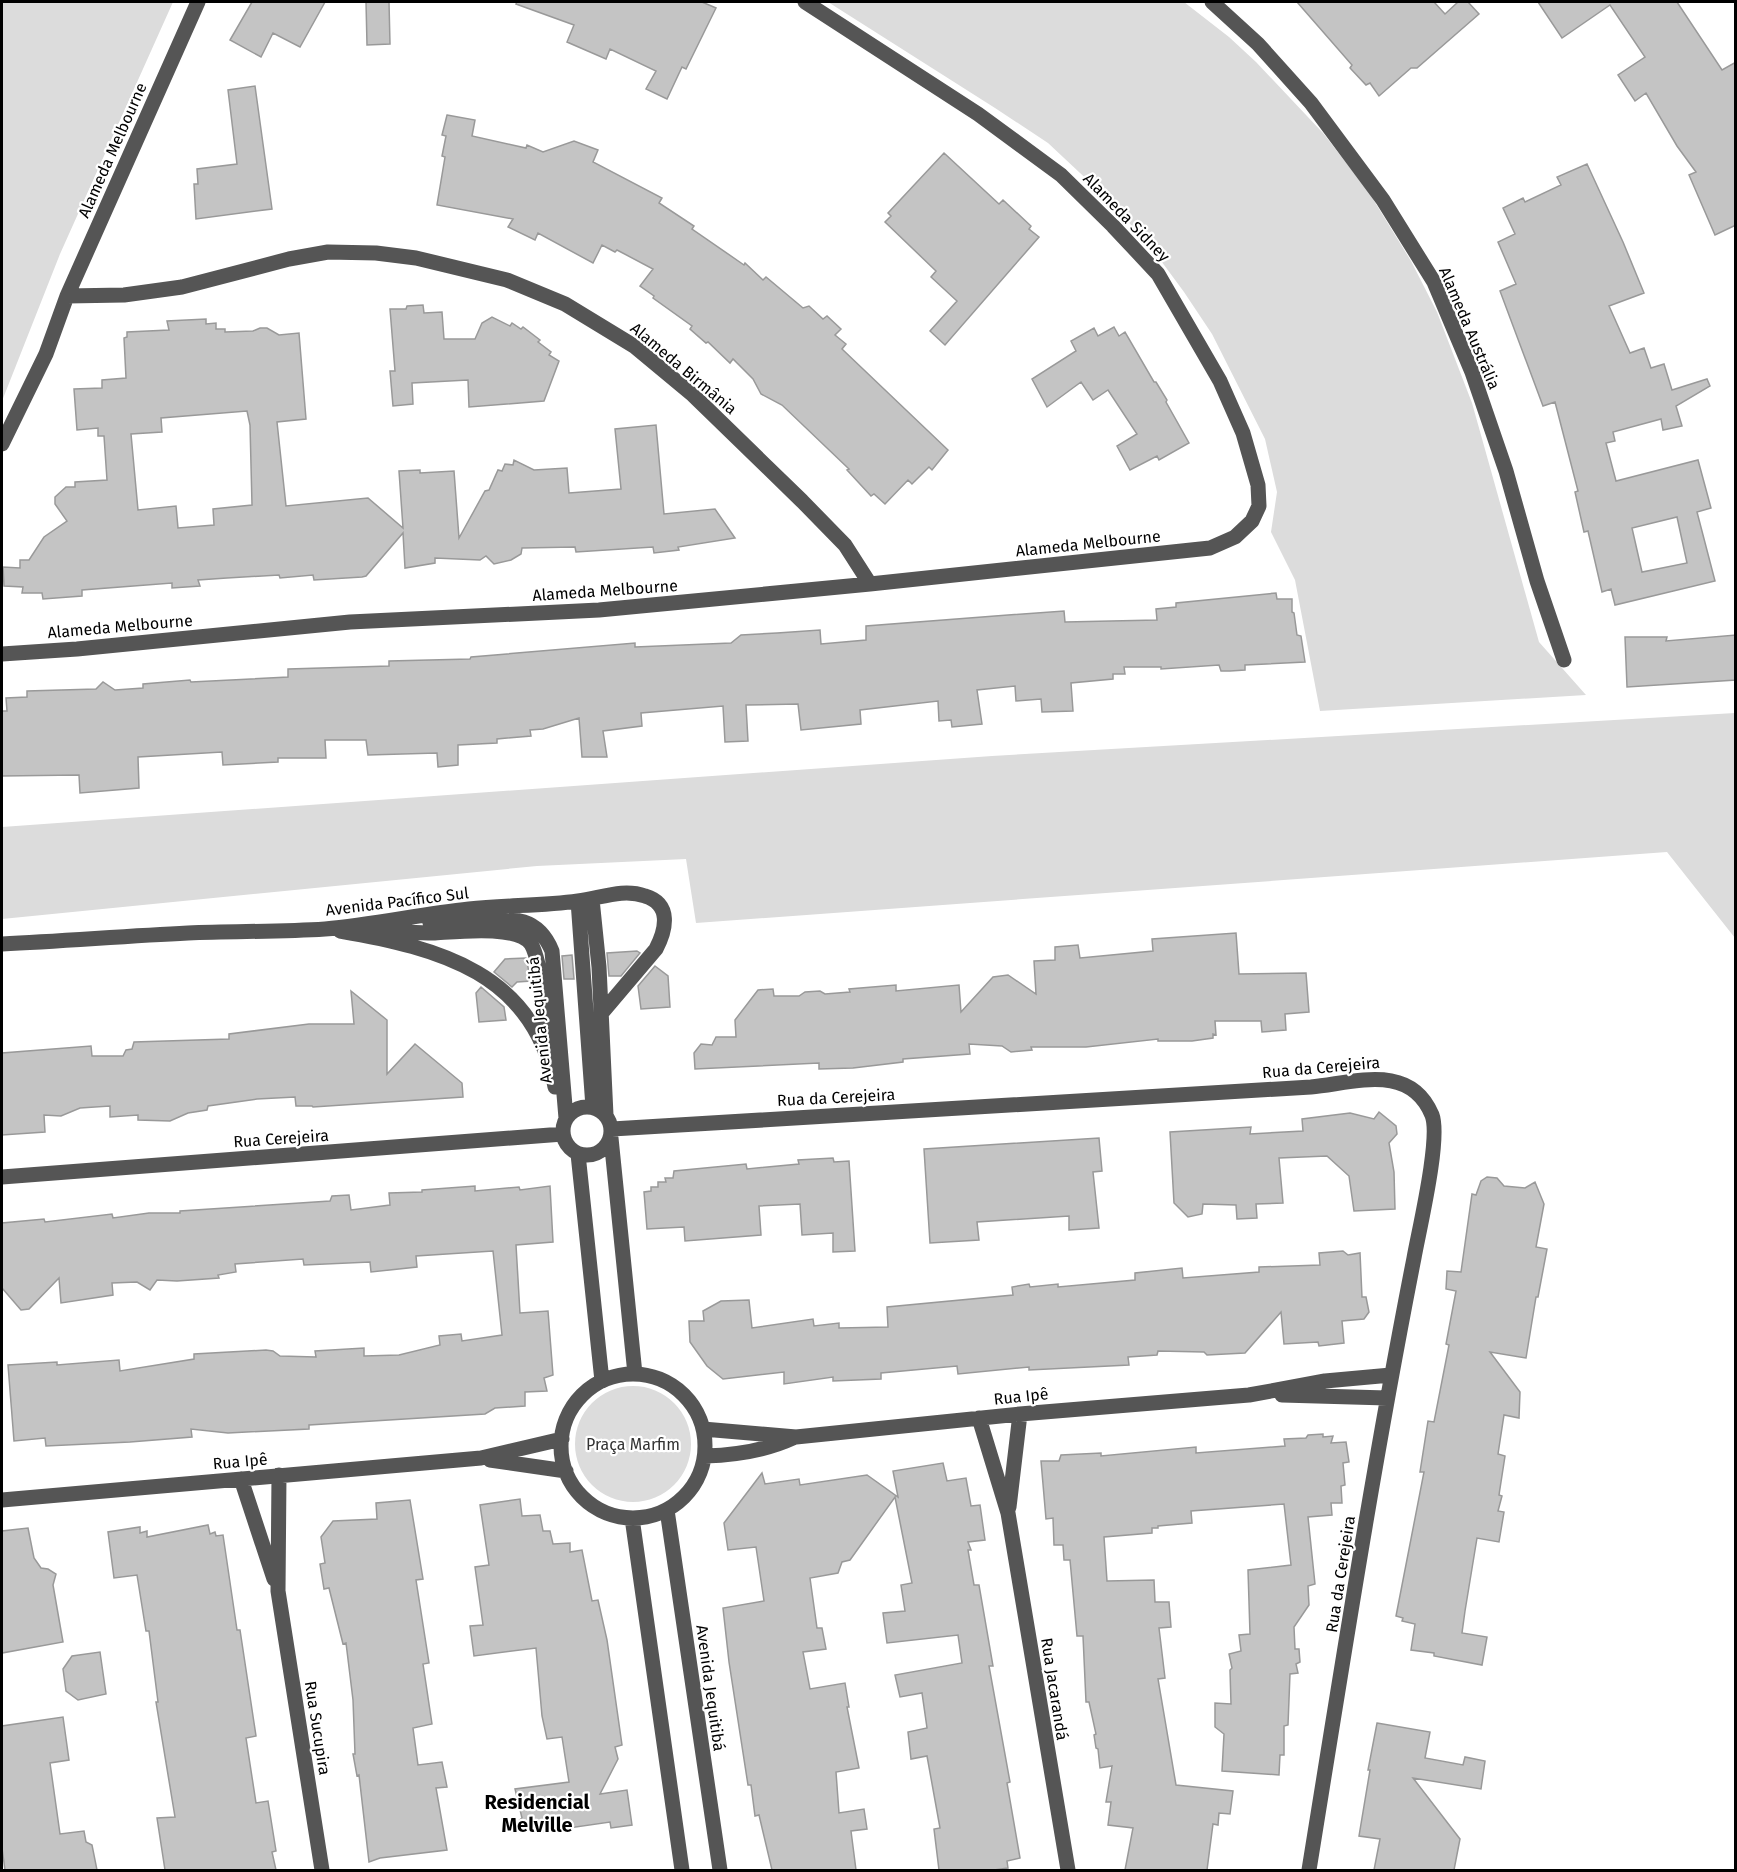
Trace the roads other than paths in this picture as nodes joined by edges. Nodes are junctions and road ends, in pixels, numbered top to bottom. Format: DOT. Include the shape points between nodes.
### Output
graph roads {
  1 [pos="198,2"];
  2 [pos="805,2"];
  3 [pos="1212,2"];
  4 [pos="67,296"];
  5 [pos="2,444"];
  6 [pos="1210,548"];
  7 [pos="870,584"];
  8 [pos="2,654"];
  9 [pos="1564,660"];
  10 [pos="585,900"];
  11 [pos="325,929"];
  12 [pos="2,944"];
  13 [pos="600,1015"];
  14 [pos="551,1065"];
  15 [pos="605,1122"];
  16 [pos="564,1126"];
  17 [pos="578,1154"];
  18 [pos="2,1177"];
  19 [pos="635,1374"];
  20 [pos="1391,1375"];
  21 [pos="602,1381"];
  22 [pos="1249,1395"];
  23 [pos="1387,1398"];
  24 [pos="1020,1414"];
  25 [pos="979,1418"];
  26 [pos="703,1429"];
  27 [pos="796,1437"];
  28 [pos="562,1438"];
  29 [pos="705,1456"];
  30 [pos="481,1458"];
  31 [pos="566,1471"];
  32 [pos="279,1475"];
  33 [pos="241,1479"];
  34 [pos="2,1500"];
  35 [pos="667,1510"];
  36 [pos="1008,1513"];
  37 [pos="632,1518"];
  38 [pos="278,1591"];
  39 [pos="322,1870"];
  40 [pos="682,1870"];
  41 [pos="720,1870"];
  42 [pos="1068,1870"];
  43 [pos="1309,1870"];
  1 -- 4 [label="street, Alameda Melbourne"];
  2 -- 6 [label="street, Alameda Sidney" via="978,114 1061,175 1158,274 1220,381 1243,433 1258,484 1259,506 1252,521 1235,537"];
  3 -- 9 [label="street, Alameda Austrália" via="1258,44 1311,103 1383,200 1434,282 1472,372"];
  4 -- 5 [label="street, Alameda Melbourne" via="46,354"];
  4 -- 7 [label="street, Alameda Birmânia" via="123,295 182,287 328,252 416,258 507,280 565,304 634,346 693,395 845,545"];
  6 -- 7 [label="street, Alameda Melbourne"];
  7 -- 8 [label="street, Alameda Melbourne" via="599,610 350,622"];
  10 -- 11 [label="street, Avenida Pacífico Sul" via="469,909"];
  10 -- 13 [label="street" via="599,967"];
  10 -- 13 [label="street, Avenida Pacífico Sul" via="631,892 648,897 661,909 665,929 656,949"];
  10 -- 15 [label="street"];
  11 -- 12 [label="street, Avenida Pacífico Sul"];
  11 -- 14 [label="street" via="396,940 481,974 517,1003"];
  11 -- 14 [label="street, Avenida Jequitibá" via="487,931 529,941 535,951"];
  11 -- 16 [label="street, Avenida Jequitibá" via="512,919 539,930 552,951"];
  13 -- 15 [label="street"];
  14 -- 16 [label="street"];
  15 -- 16 [label="street, Rua da Cerejeira" via="578,1108"];
  15 -- 17 [label="street" via="608,1145 594,1155"];
  15 -- 19 [label="street"];
  15 -- 20 [label="street, Rua da Cerejeira" via="1311,1087 1388,1079 1408,1087 1433,1117 1429,1178"];
  16 -- 17 [label="street" via="570,1149"];
  16 -- 18 [label="street, Rua Cerejeira"];
  17 -- 21 [label="street"];
  19 -- 21 [label="street"];
  19 -- 26 [label="street" via="654,1377 685,1396 697,1411"];
  20 -- 22 [label="street, Rua Ipê" via="1325,1381"];
  20 -- 23 [label="street, Rua da Cerejeira"];
  21 -- 28 [label="street" via="574,1405"];
  22 -- 23 [label="street, Rua Ipê"];
  22 -- 24 [label="street, Rua Ipê"];
  23 -- 43 [label="street, Rua da Cerejeira"];
  24 -- 25 [label="street, Rua Ipê"];
  24 -- 36 [label="street, Rua Jacarandá"];
  25 -- 27 [label="street, Rua Ipê"];
  25 -- 36 [label="street, Rua Jacarandá"];
  26 -- 27 [label="street, Rua Ipê"];
  26 -- 29 [label="street"];
  27 -- 29 [label="street, Rua Ipê" via="738,1454"];
  28 -- 30 [label="street, Rua Ipê"];
  28 -- 31 [label="street"];
  29 -- 35 [label="street" via="693,1488"];
  30 -- 31 [label="street, Rua Ipê"];
  30 -- 32 [label="street, Rua Ipê"];
  31 -- 37 [label="street" via="592,1505"];
  32 -- 33 [label="street, Rua Ipê"];
  32 -- 38 [label="street, Rua Sucupira"];
  33 -- 34 [label="street, Rua Ipê"];
  33 -- 38 [label="street, Rua Sucupira"];
  35 -- 37 [label="street"];
  35 -- 41 [label="street, Avenida Jequitibá"];
  36 -- 42 [label="street, Rua Jacarandá"];
  37 -- 40 [label="street"];
  38 -- 39 [label="street, Rua Sucupira"];
}
